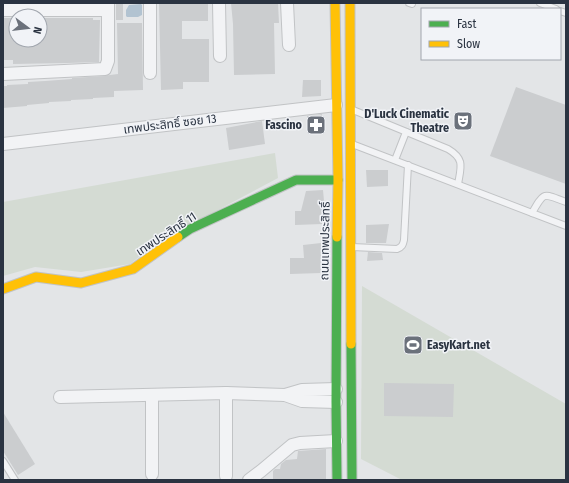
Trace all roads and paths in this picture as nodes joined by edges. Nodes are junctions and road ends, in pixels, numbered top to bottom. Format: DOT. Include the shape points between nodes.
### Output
graph roads {
  1 [pos="150,3"];
  2 [pos="219,3"];
  3 [pos="287,3"];
  4 [pos="335,3"];
  5 [pos="350,3"];
  6 [pos="540,3"];
  7 [pos="108,6"];
  8 [pos="553,8"];
  9 [pos="3,10"];
  10 [pos="289,45"];
  11 [pos="220,56"];
  12 [pos="150,73"];
  13 [pos="3,74"];
  14 [pos="336,105"];
  15 [pos="350,109"];
  16 [pos="406,132"];
  17 [pos="350,143"];
  18 [pos="3,144"];
  19 [pos="395,160"];
  20 [pos="408,165"];
  21 [pos="338,180"];
  22 [pos="458,184"];
  23 [pos="566,202"];
  24 [pos="532,213"];
  25 [pos="566,226"];
  26 [pos="351,247"];
  27 [pos="3,289"];
  28 [pos="336,389"];
  29 [pos="226,393"];
  30 [pos="152,395"];
  31 [pos="285,395"];
  32 [pos="60,397"];
  33 [pos="336,402"];
  34 [pos="336,441"];
  35 [pos="3,461"];
  36 [pos="152,474"];
  37 [pos="226,476"];
  38 [pos="14,480"];
  39 [pos="249,480"];
  40 [pos="337,480"];
  41 [pos="352,480"];
  1 -- 12 [label="street"];
  2 -- 11 [label="street"];
  3 -- 10 [label="street"];
  4 -- 14 [label="main road, ถนนเทพประสิทธิ์"];
  5 -- 15 [label="main road, ถนนเทพประสิทธิ์"];
  6 -- 8 [label="lane"];
  7 -- 9 [label="street"];
  7 -- 13 [label="street" via="108,60 105,69"];
  14 -- 18 [label="street, เทพประสิทธิ์ ซอย 13"];
  14 -- 21 [label="main road, ถนนเทพประสิทธิ์"];
  15 -- 16 [label="lane"];
  15 -- 17 [label="main road, ถนนเทพประสิทธิ์"];
  16 -- 19 [label="lane"];
  16 -- 22 [label="lane" via="456,154 461,168"];
  17 -- 19 [label="lane"];
  17 -- 26 [label="main road, ถนนเทพประสิทธิ์"];
  19 -- 20 [label="lane"];
  20 -- 22 [label="lane"];
  20 -- 26 [label="lane" via="403,245 396,249"];
  21 -- 27 [label="main road, เทพประสิทธิ์ 11" via="296,180 190,229 133,269 82,284 36,277"];
  21 -- 28 [label="main road, ถนนเทพประสิทธิ์"];
  22 -- 24 [label="lane"];
  23 -- 24 [label="lane" via="543,196"];
  24 -- 25 [label="lane"];
  26 -- 41 [label="main road, ถนนเทพประสิทธิ์"];
  28 -- 31 [label="street" via="302,390"];
  28 -- 33 [label="main road, ถนนเทพประสิทธิ์"];
  29 -- 30 [label="street"];
  29 -- 31 [label="street"];
  29 -- 37 [label="street"];
  30 -- 32 [label="street"];
  30 -- 36 [label="street"];
  31 -- 33 [label="street" via="302,401"];
  33 -- 34 [label="main road, ถนนเทพประสิทธิ์"];
  34 -- 39 [label="street" via="292,445"];
  34 -- 40 [label="main road, ถนนเทพประสิทธิ์"];
  35 -- 38 [label="lane"];
}
